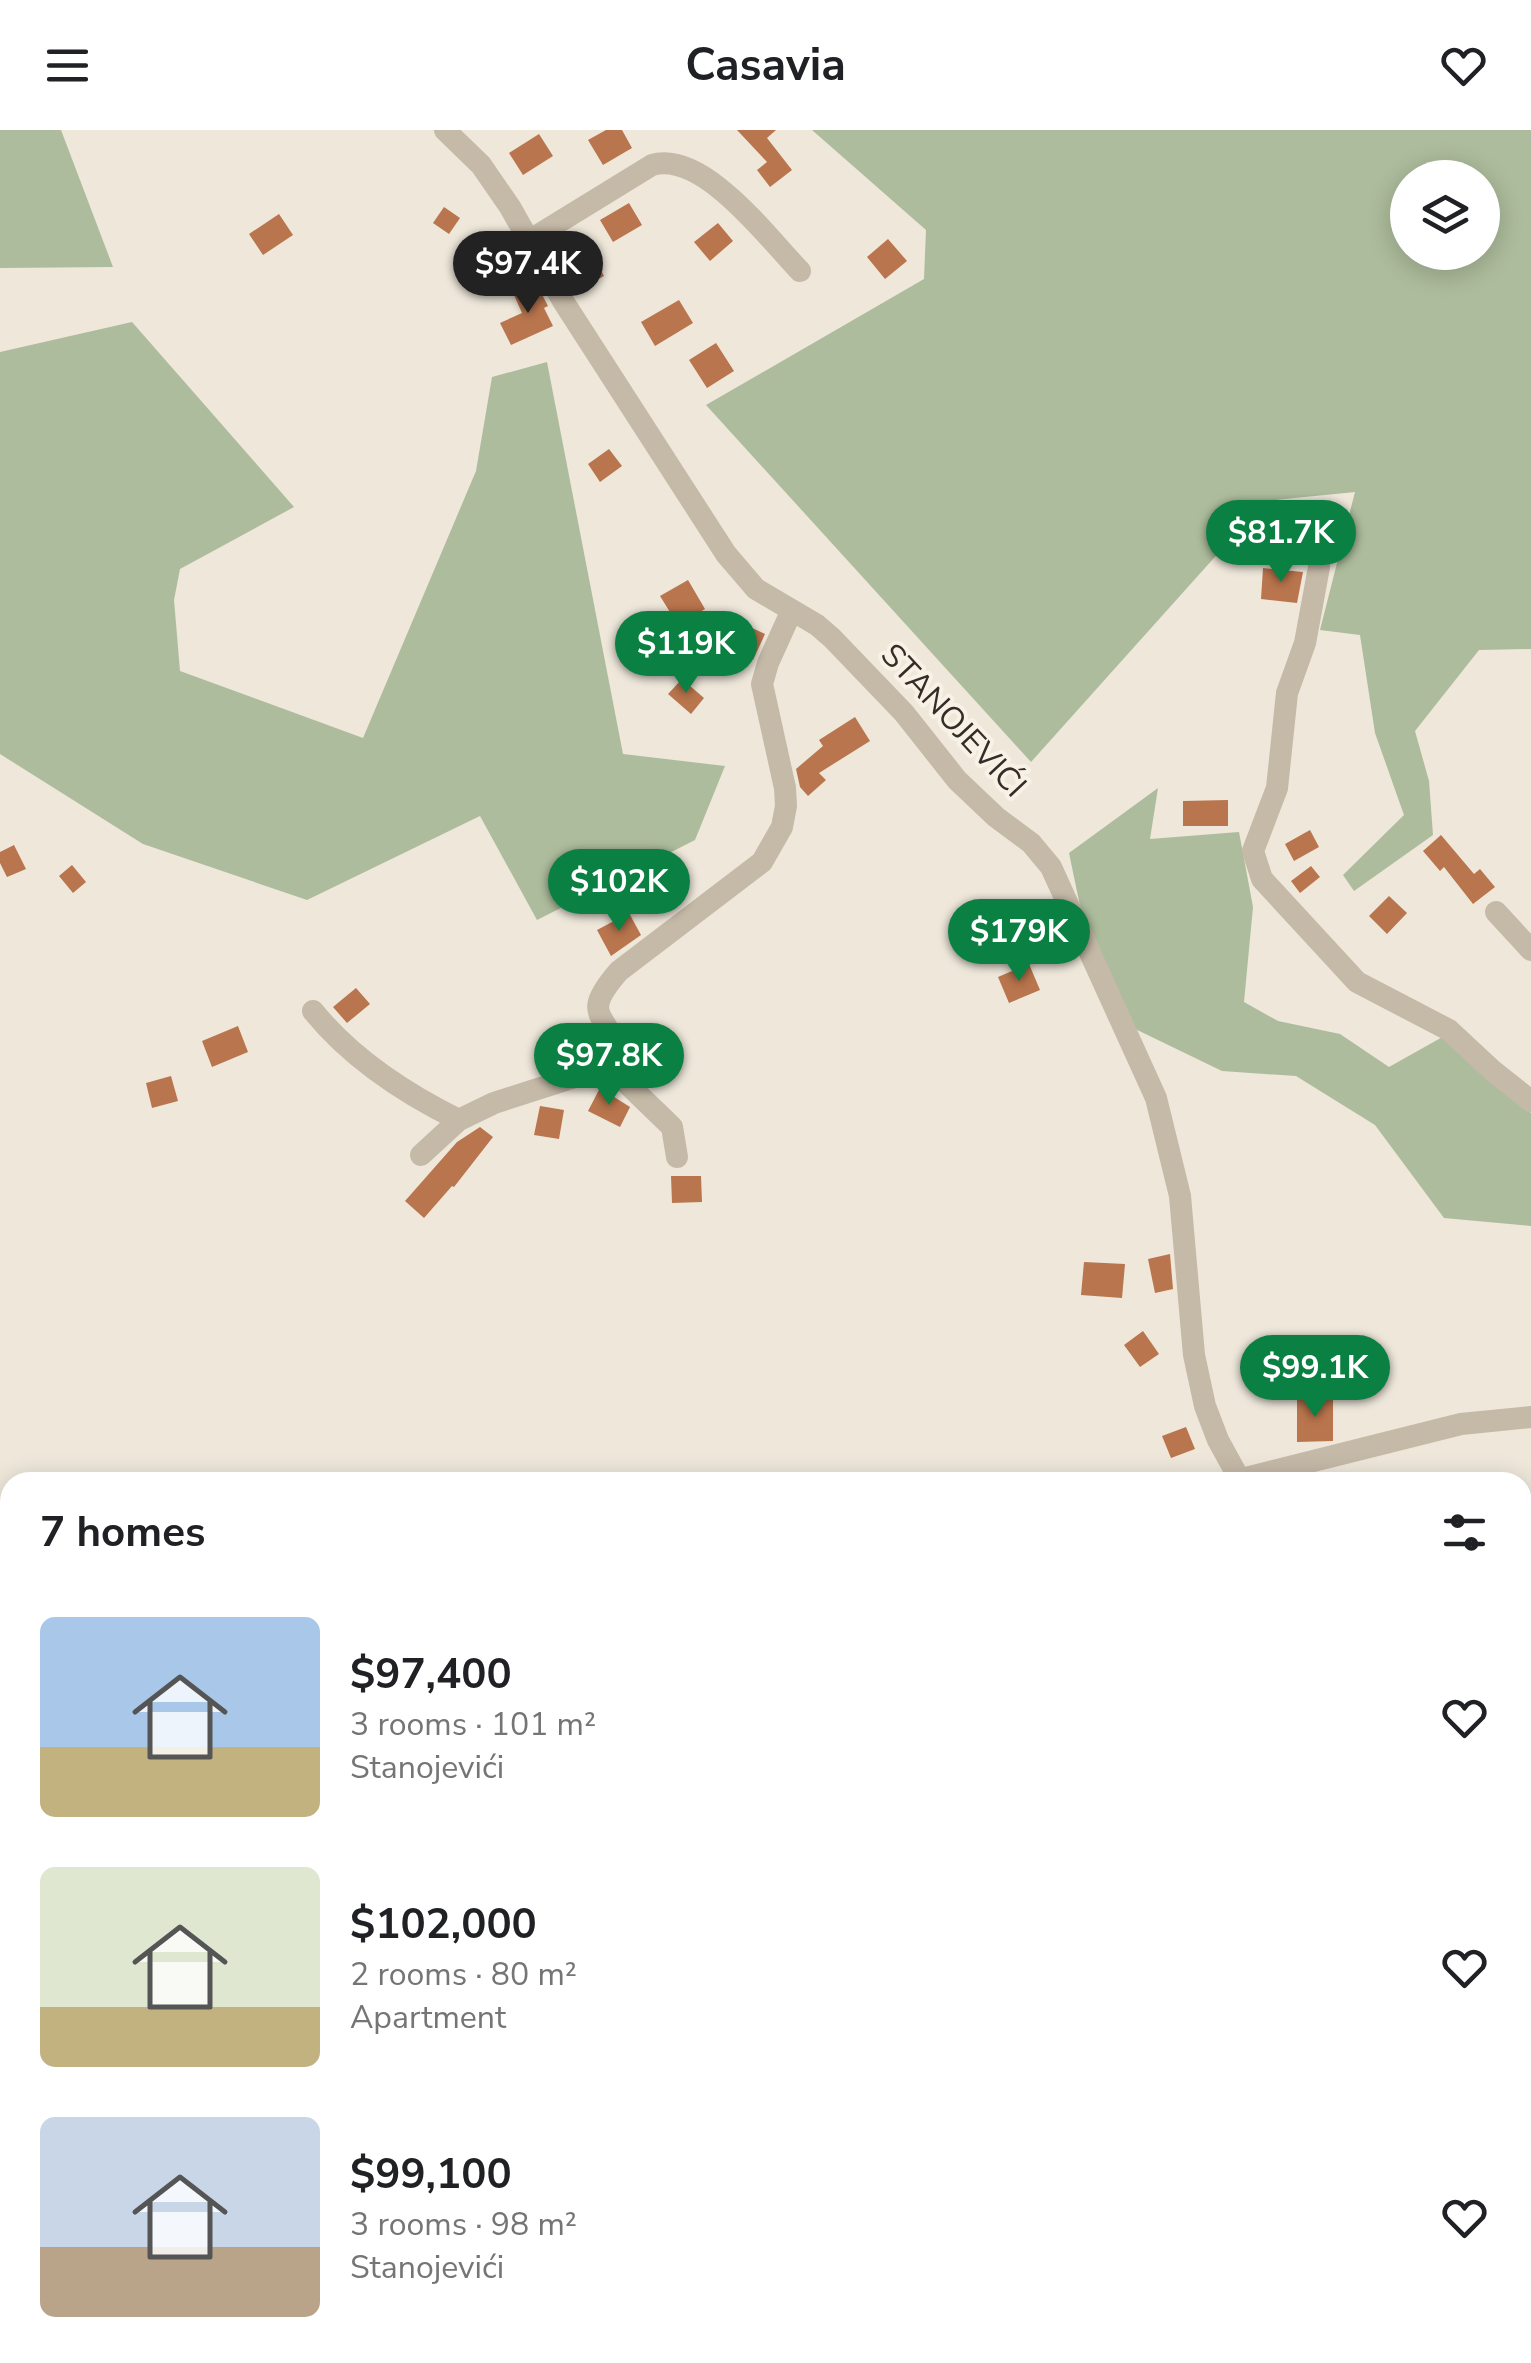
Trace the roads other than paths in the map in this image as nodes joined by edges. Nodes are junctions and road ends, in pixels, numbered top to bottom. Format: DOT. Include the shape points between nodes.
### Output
graph roads {
  1 [pos="445,130"];
  2 [pos="530,240"];
  3 [pos="800,271"];
  4 [pos="1318,567"];
  5 [pos="792,610"];
  6 [pos="1496,912"];
  7 [pos="1531,950"];
  8 [pos="313,1011"];
  9 [pos="609,1066"];
  10 [pos="1531,1101"];
  11 [pos="459,1120"];
  12 [pos="421,1154"];
  13 [pos="677,1157"];
  14 [pos="1531,1417"];
  15 [pos="1232,1472"];
  16 [pos="1272,1472"];
  1 -- 2 [label="street, STANOJEVIĆI" via="481,165"];
  2 -- 3 [label="street" via="666,161 682,164 730,196"];
  2 -- 5 [label="street, STANOJEVIĆI" via="726,554 756,589"];
  4 -- 10 [label="street" via="1306,642 1288,693 1278,788 1253,851 1262,879 1358,982 1450,1030"];
  5 -- 9 [label="street" via="762,684 786,788 782,828 762,862 619,971 600,993 599,1018 617,1049"];
  5 -- 15 [label="street, STANOJEVIĆI" via="869,675 957,780 1031,843 1064,891 1164,1125 1180,1196 1198,1372"];
  6 -- 7 [label="street"];
  8 -- 11 [label="street" via="375,1070"];
  9 -- 11 [label="street"];
  9 -- 13 [label="street" via="672,1127"];
  11 -- 12 [label="street"];
  14 -- 16 [label="street" via="1462,1424"];
}
